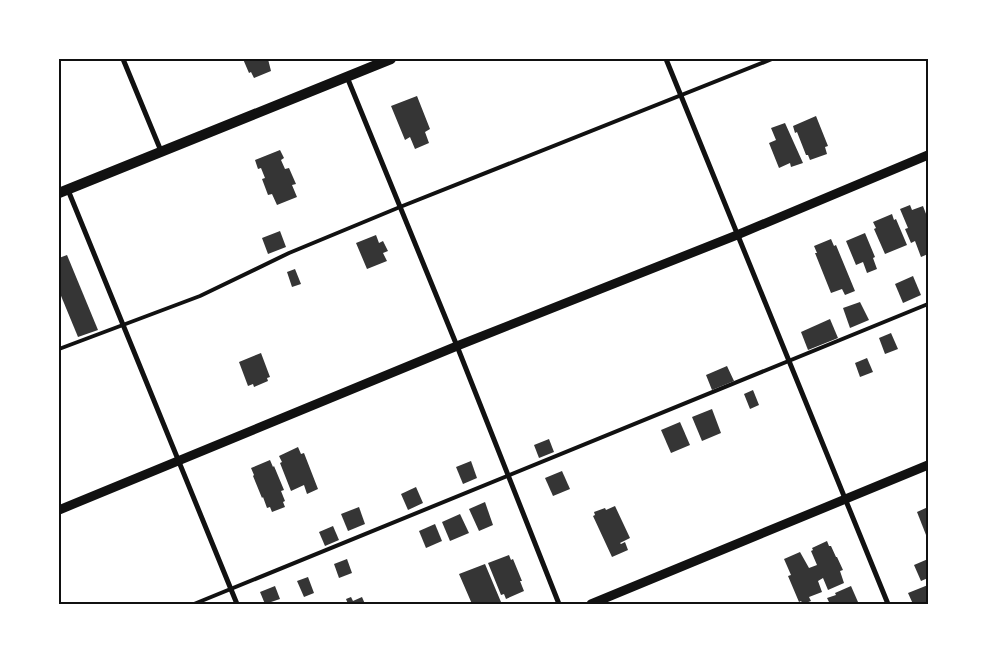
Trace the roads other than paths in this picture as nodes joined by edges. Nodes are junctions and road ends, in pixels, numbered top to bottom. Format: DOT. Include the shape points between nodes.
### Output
graph roads {
  1 [pos="123,59"];
  2 [pos="391,59"];
  3 [pos="666,59"];
  4 [pos="772,59"];
  5 [pos="347,76"];
  6 [pos="681,96"];
  7 [pos="161,151"];
  8 [pos="928,155"];
  9 [pos="63,191"];
  10 [pos="400,207"];
  11 [pos="737,235"];
  12 [pos="928,304"];
  13 [pos="122,324"];
  14 [pos="457,346"];
  15 [pos="59,349"];
  16 [pos="789,361"];
  17 [pos="178,461"];
  18 [pos="928,465"];
  19 [pos="509,475"];
  20 [pos="845,498"];
  21 [pos="59,510"];
  22 [pos="230,589"];
  23 [pos="194,604"];
  24 [pos="237,604"];
  25 [pos="559,604"];
  26 [pos="591,604"];
  27 [pos="888,604"];
  1 -- 7 [label="street"];
  2 -- 5 [label="main road"];
  3 -- 6 [label="street"];
  4 -- 6 [label="lane"];
  5 -- 7 [label="main road"];
  5 -- 10 [label="street"];
  6 -- 10 [label="lane"];
  6 -- 11 [label="street"];
  7 -- 9 [label="main road"];
  8 -- 11 [label="street"];
  9 -- 13 [label="street"];
  10 -- 13 [label="lane" via="289,253 200,296"];
  10 -- 14 [label="street"];
  11 -- 14 [label="street"];
  11 -- 16 [label="street"];
  12 -- 16 [label="lane"];
  13 -- 15 [label="lane"];
  13 -- 17 [label="street"];
  14 -- 17 [label="street"];
  14 -- 19 [label="street"];
  16 -- 19 [label="lane"];
  16 -- 20 [label="street"];
  17 -- 21 [label="street"];
  17 -- 22 [label="street"];
  18 -- 20 [label="street"];
  19 -- 22 [label="lane"];
  19 -- 25 [label="street"];
  20 -- 26 [label="street"];
  20 -- 27 [label="street"];
  22 -- 23 [label="lane"];
  22 -- 24 [label="street"];
}
